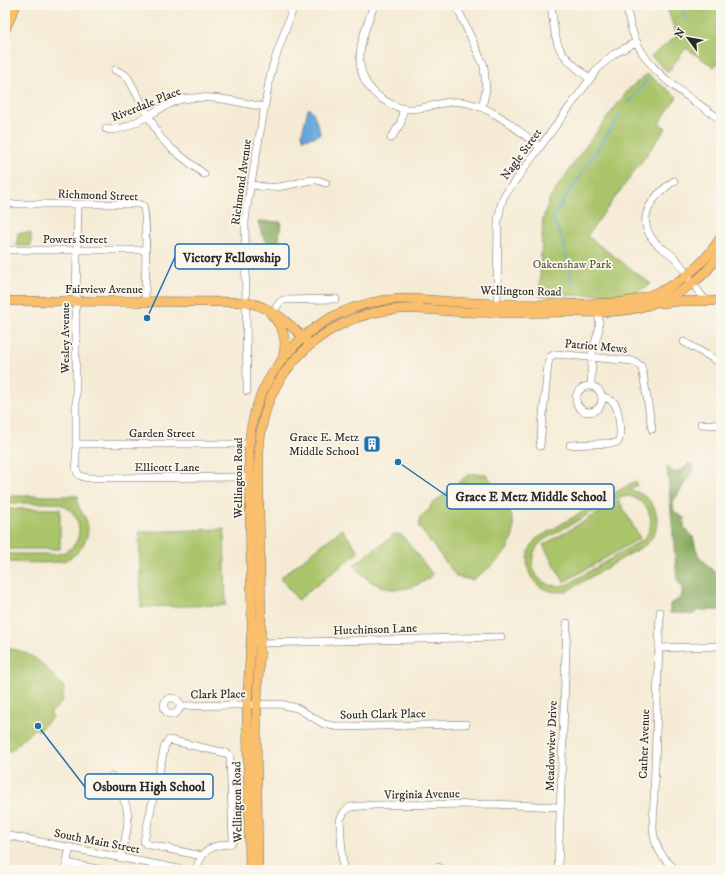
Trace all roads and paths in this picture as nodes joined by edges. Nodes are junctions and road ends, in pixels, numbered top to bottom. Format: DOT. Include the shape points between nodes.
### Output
graph roads {
  1 [pos="16,5"];
  2 [pos="294,5"];
  3 [pos="374,5"];
  4 [pos="456,5"];
  5 [pos="551,5"];
  6 [pos="626,5"];
  7 [pos="5,30"];
  8 [pos="636,42"];
  9 [pos="115,70"];
  10 [pos="590,79"];
  11 [pos="264,107"];
  12 [pos="482,107"];
  13 [pos="403,109"];
  14 [pos="148,115"];
  15 [pos="721,120"];
  16 [pos="106,129"];
  17 [pos="391,138"];
  18 [pos="540,147"];
  19 [pos="204,174"];
  20 [pos="674,181"];
  21 [pos="326,183"];
  22 [pos="250,184"];
  23 [pos="5,204"];
  24 [pos="78,204"];
  25 [pos="721,237"];
  26 [pos="5,250"];
  27 [pos="77,250"];
  28 [pos="146,250"];
  29 [pos="721,253"];
  30 [pos="690,279"];
  31 [pos="336,299"];
  32 [pos="5,301"];
  33 [pos="76,301"];
  34 [pos="145,301"];
  35 [pos="718,301"];
  36 [pos="246,302"];
  37 [pos="649,304"];
  38 [pos="599,307"];
  39 [pos="497,308"];
  40 [pos="270,310"];
  41 [pos="303,337"];
  42 [pos="684,342"];
  43 [pos="310,344"];
  44 [pos="592,357"];
  45 [pos="281,360"];
  46 [pos="721,363"];
  47 [pos="591,386"];
  48 [pos="247,391"];
  49 [pos="602,396"];
  50 [pos="701,424"];
  51 [pos="721,425"];
  52 [pos="652,430"];
  53 [pos="76,444"];
  54 [pos="249,444"];
  55 [pos="570,445"];
  56 [pos="540,446"];
  57 [pos="77,472"];
  58 [pos="254,477"];
  59 [pos="660,612"];
  60 [pos="567,623"];
  61 [pos="251,637"];
  62 [pos="502,637"];
  63 [pos="260,643"];
  64 [pos="721,646"];
  65 [pos="659,648"];
  66 [pos="252,704"];
  67 [pos="180,706"];
  68 [pos="466,724"];
  69 [pos="110,776"];
  70 [pos="560,807"];
  71 [pos="5,835"];
  72 [pos="70,847"];
  73 [pos="202,856"];
  74 [pos="121,857"];
  75 [pos="66,866"];
  76 [pos="165,868"];
  77 [pos="102,870"];
  78 [pos="184,870"];
  79 [pos="196,870"];
  80 [pos="250,870"];
  81 [pos="258,870"];
  82 [pos="343,870"];
  83 [pos="558,870"];
  84 [pos="676,870"];
  1 -- 7 [label="main road"];
  2 -- 11 [label="street, Richmond Avenue" via="273,65"];
  3 -- 13 [label="street" via="361,43 359,58 362,72 369,87 380,98"];
  4 -- 12 [label="street" via="484,66 486,90"];
  5 -- 10 [label="street" via="554,35 560,51"];
  6 -- 8 [label="street" via="629,24"];
  8 -- 10 [label="street, Nagle Street" via="610,57"];
  8 -- 15 [label="street" via="656,71"];
  9 -- 14 [label="street" via="128,78"];
  10 -- 18 [label="street, Nagle Street"];
  11 -- 14 [label="street, Riverdale Place" via="220,99 194,98 176,101"];
  11 -- 22 [label="street, Richmond Avenue"];
  12 -- 13 [label="street" via="459,102"];
  12 -- 18 [label="street"];
  13 -- 17 [label="street" via="401,123"];
  14 -- 16 [label="street, Riverdale Place" via="119,129"];
  14 -- 19 [label="street" via="166,144"];
  18 -- 39 [label="street, Nagle Street" via="504,196 500,209"];
  20 -- 30 [label="street" via="662,189 653,200 646,225 653,240 674,257"];
  21 -- 22 [label="street" via="311,180 276,188"];
  22 -- 36 [label="street, Richmond Avenue" via="245,221"];
  23 -- 24 [label="street, Richmond Street"];
  24 -- 27 [label="street, Wesley Avenue"];
  24 -- 28 [label="street, Richmond Street" via="143,206"];
  25 -- 30 [label="main road, Wellington Road"];
  26 -- 27 [label="street, Powers Street"];
  27 -- 28 [label="street, Powers Street"];
  27 -- 33 [label="street, Wesley Avenue"];
  28 -- 34 [label="street, Richmond Street"];
  29 -- 30 [label="main road, Wellington Road" via="703,275"];
  30 -- 35 [label="street" via="704,299"];
  30 -- 37 [label="main road, Wellington Road" via="673,294"];
  30 -- 38 [label="main road, Wellington Road" via="647,296"];
  31 -- 40 [label="street" via="284,300"];
  32 -- 33 [label="main road, Fairview Avenue"];
  33 -- 34 [label="main road, Fairview Avenue"];
  33 -- 53 [label="street, Wesley Avenue"];
  34 -- 36 [label="main road, Fairview Avenue"];
  35 -- 37 [label="main road"];
  36 -- 40 [label="main road, Fairview Avenue"];
  36 -- 48 [label="street, Richmond Avenue"];
  37 -- 38 [label="main road, Wellington Road" via="624,310"];
  38 -- 39 [label="main road, Wellington Road" via="548,305"];
  38 -- 44 [label="street" via="600,329"];
  39 -- 41 [label="main road, Wellington Road" via="400,299 369,303 332,317"];
  39 -- 43 [label="main road, Wellington Road" via="398,309 375,312 347,321"];
  40 -- 41 [label="main road, Fairview Avenue"];
  40 -- 45 [label="main road" via="284,334 286,344"];
  41 -- 43 [label="main road, Fairview Avenue"];
  41 -- 45 [label="main road, Wellington Road"];
  42 -- 46 [label="street"];
  43 -- 58 [label="main road, Wellington Road" via="279,380 269,400 263,420"];
  44 -- 47 [label="street"];
  44 -- 52 [label="street, Patriot Mews" via="634,360 641,366"];
  44 -- 56 [label="street, Patriot Mews" via="556,354 550,357"];
  45 -- 54 [label="main road, Wellington Road" via="260,399"];
  47 -- 49 [label="street" via="599,390"];
  47 -- 49 [label="street" via="578,392 576,402 580,408 589,412 595,411 600,406"];
  49 -- 55 [label="street" via="611,400 616,407 621,435 618,442"];
  50 -- 51 [label="street"];
  53 -- 54 [label="street, Garden Street"];
  53 -- 57 [label="street, Wesley Avenue"];
  54 -- 58 [label="main road, Wellington Road"];
  57 -- 58 [label="street, Ellicott Lane" via="88,478"];
  58 -- 61 [label="main road, Wellington Road"];
  58 -- 63 [label="main road, Wellington Road"];
  59 -- 65 [label="street, Cather Avenue"];
  60 -- 70 [label="street, Meadowview Drive"];
  61 -- 63 [label="street"];
  61 -- 66 [label="main road, Wellington Road"];
  62 -- 63 [label="street, Hutchinson Lane"];
  63 -- 66 [label="main road, Wellington Road"];
  64 -- 65 [label="street"];
  65 -- 84 [label="street, Cather Avenue" via="653,836 662,857"];
  66 -- 67 [label="street, Clark Place"];
  66 -- 68 [label="street, South Clark Place" via="275,704 297,708 324,724 339,727"];
  66 -- 80 [label="main road, Wellington Road"];
  66 -- 81 [label="main road, Wellington Road"];
  69 -- 74 [label="street" via="123,797 127,813 127,831"];
  70 -- 82 [label="street, Virginia Avenue" via="492,804 350,807 340,820"];
  70 -- 83 [label="street, Meadowview Drive"];
  71 -- 72 [label="street, South Main Street"];
  72 -- 74 [label="street, South Main Street"];
  72 -- 75 [label="street"];
  73 -- 73 [label="street" via="146,844 144,840 165,745 169,740 230,756 233,841 208,849"];
  73 -- 79 [label="street"];
  74 -- 76 [label="street, South Main Street"];
  75 -- 77 [label="street"];
  76 -- 78 [label="street, South Main Street"];
}
